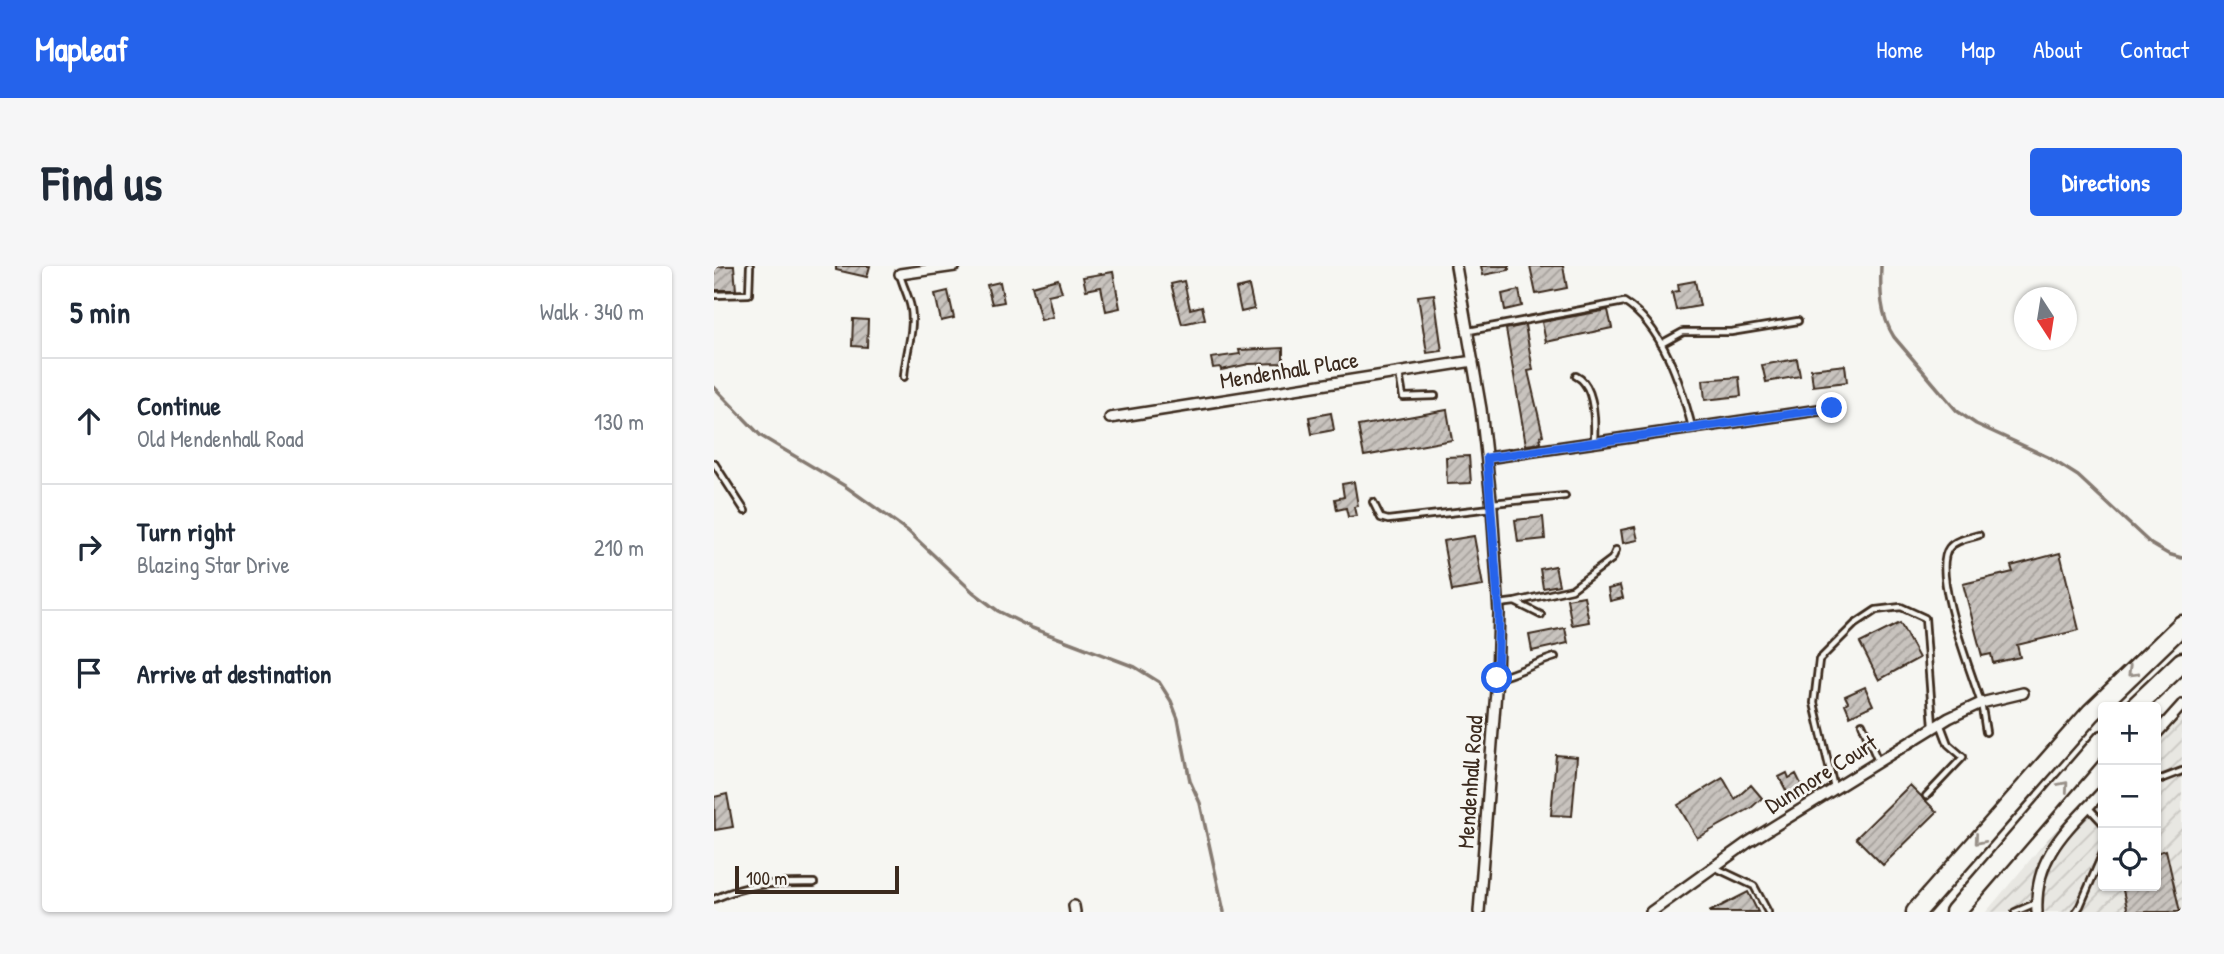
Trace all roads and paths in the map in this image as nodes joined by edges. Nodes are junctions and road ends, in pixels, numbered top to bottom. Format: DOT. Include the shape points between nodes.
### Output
graph roads {
  1 [pos="750,266"];
  2 [pos="954,266"];
  3 [pos="1456,266"];
  4 [pos="900,274"];
  5 [pos="714,295"];
  6 [pos="1798,321"];
  7 [pos="1468,331"];
  8 [pos="1661,344"];
  9 [pos="1473,361"];
  10 [pos="1398,372"];
  11 [pos="1576,376"];
  12 [pos="904,377"];
  13 [pos="1435,396"];
  14 [pos="1832,408"];
  15 [pos="1110,418"];
  16 [pos="1692,427"];
  17 [pos="1594,441"];
  18 [pos="1487,458"];
  19 [pos="714,463"];
  20 [pos="1564,496"];
  21 [pos="1373,502"];
  22 [pos="1491,506"];
  23 [pos="745,511"];
  24 [pos="1979,536"];
  25 [pos="1616,550"];
  26 [pos="1516,602"];
  27 [pos="1498,604"];
  28 [pos="1541,615"];
  29 [pos="2182,625"];
  30 [pos="1555,657"];
  31 [pos="2182,662"];
  32 [pos="1497,678"];
  33 [pos="2023,693"];
  34 [pos="2141,702"];
  35 [pos="1981,703"];
  36 [pos="2182,705"];
  37 [pos="1862,724"];
  38 [pos="1937,726"];
  39 [pos="2161,728"];
  40 [pos="1986,732"];
  41 [pos="2098,746"];
  42 [pos="1879,761"];
  43 [pos="2182,771"];
  44 [pos="2161,779"];
  45 [pos="1834,789"];
  46 [pos="1926,796"];
  47 [pos="2098,796"];
  48 [pos="2088,807"];
  49 [pos="2098,818"];
  50 [pos="2098,865"];
  51 [pos="1713,867"];
  52 [pos="814,883"];
  53 [pos="714,899"];
  54 [pos="2037,908"];
  55 [pos="1479,912"];
  56 [pos="1651,912"];
  57 [pos="1768,912"];
  58 [pos="1916,912"];
  59 [pos="1955,912"];
  60 [pos="2015,912"];
  61 [pos="2076,912"];
  1 -- 5 [label="lane" via="749,294"];
  2 -- 4 [label="street"];
  3 -- 7 [label="street, Mendenhall Road"];
  4 -- 12 [label="lane" via="911,309"];
  6 -- 8 [label="lane" via="1731,332 1683,332"];
  7 -- 8 [label="lane" via="1620,301 1636,312"];
  7 -- 9 [label="street, Mendenhall Road"];
  8 -- 16 [label="lane"];
  9 -- 10 [label="street, Mendenhall Place"];
  9 -- 18 [label="street, Mendenhall Road"];
  10 -- 13 [label="lane" via="1404,397"];
  10 -- 15 [label="street, Mendenhall Place"];
  11 -- 17 [label="lane" via="1588,389"];
  14 -- 16 [label="street"];
  16 -- 17 [label="street"];
  17 -- 18 [label="street"];
  18 -- 22 [label="street, Mendenhall Road"];
  19 -- 23 [label="lane"];
  20 -- 22 [label="lane"];
  21 -- 22 [label="lane" via="1381,518 1388,520"];
  22 -- 27 [label="street, Mendenhall Road"];
  24 -- 35 [label="lane" via="1956,542 1945,558 1950,605"];
  25 -- 26 [label="lane" via="1612,559 1573,589"];
  26 -- 27 [label="lane"];
  26 -- 28 [label="lane"];
  27 -- 32 [label="street, Mendenhall Road"];
  29 -- 58 [label="highway, one-way" via="2091,713"];
  30 -- 32 [label="lane"];
  31 -- 34 [label="highway"];
  32 -- 55 [label="street, Mendenhall Road"];
  33 -- 35 [label="street, Dunmore Court"];
  35 -- 38 [label="street, Dunmore Court"];
  35 -- 40 [label="lane"];
  36 -- 39 [label="street"];
  37 -- 42 [label="lane"];
  38 -- 42 [label="street, Dunmore Court"];
  38 -- 45 [label="lane" via="1925,618 1901,607 1876,610 1819,660 1814,703"];
  38 -- 46 [label="lane" via="1963,757"];
  59 -- 41 [label="highway, one-way"];
  42 -- 45 [label="street, Dunmore Court"];
  43 -- 44 [label="lane"];
  45 -- 51 [label="street, Dunmore Court"];
  47 -- 48 [label="street"];
  48 -- 49 [label="lane"];
  48 -- 54 [label="street" via="2047,856 2038,881"];
  50 -- 61 [label="lane"];
  51 -- 56 [label="street, Dunmore Court"];
  51 -- 57 [label="lane" via="1754,886"];
  52 -- 53 [label="lane" via="760,884"];
  54 -- 60 [label="lane"];
}
